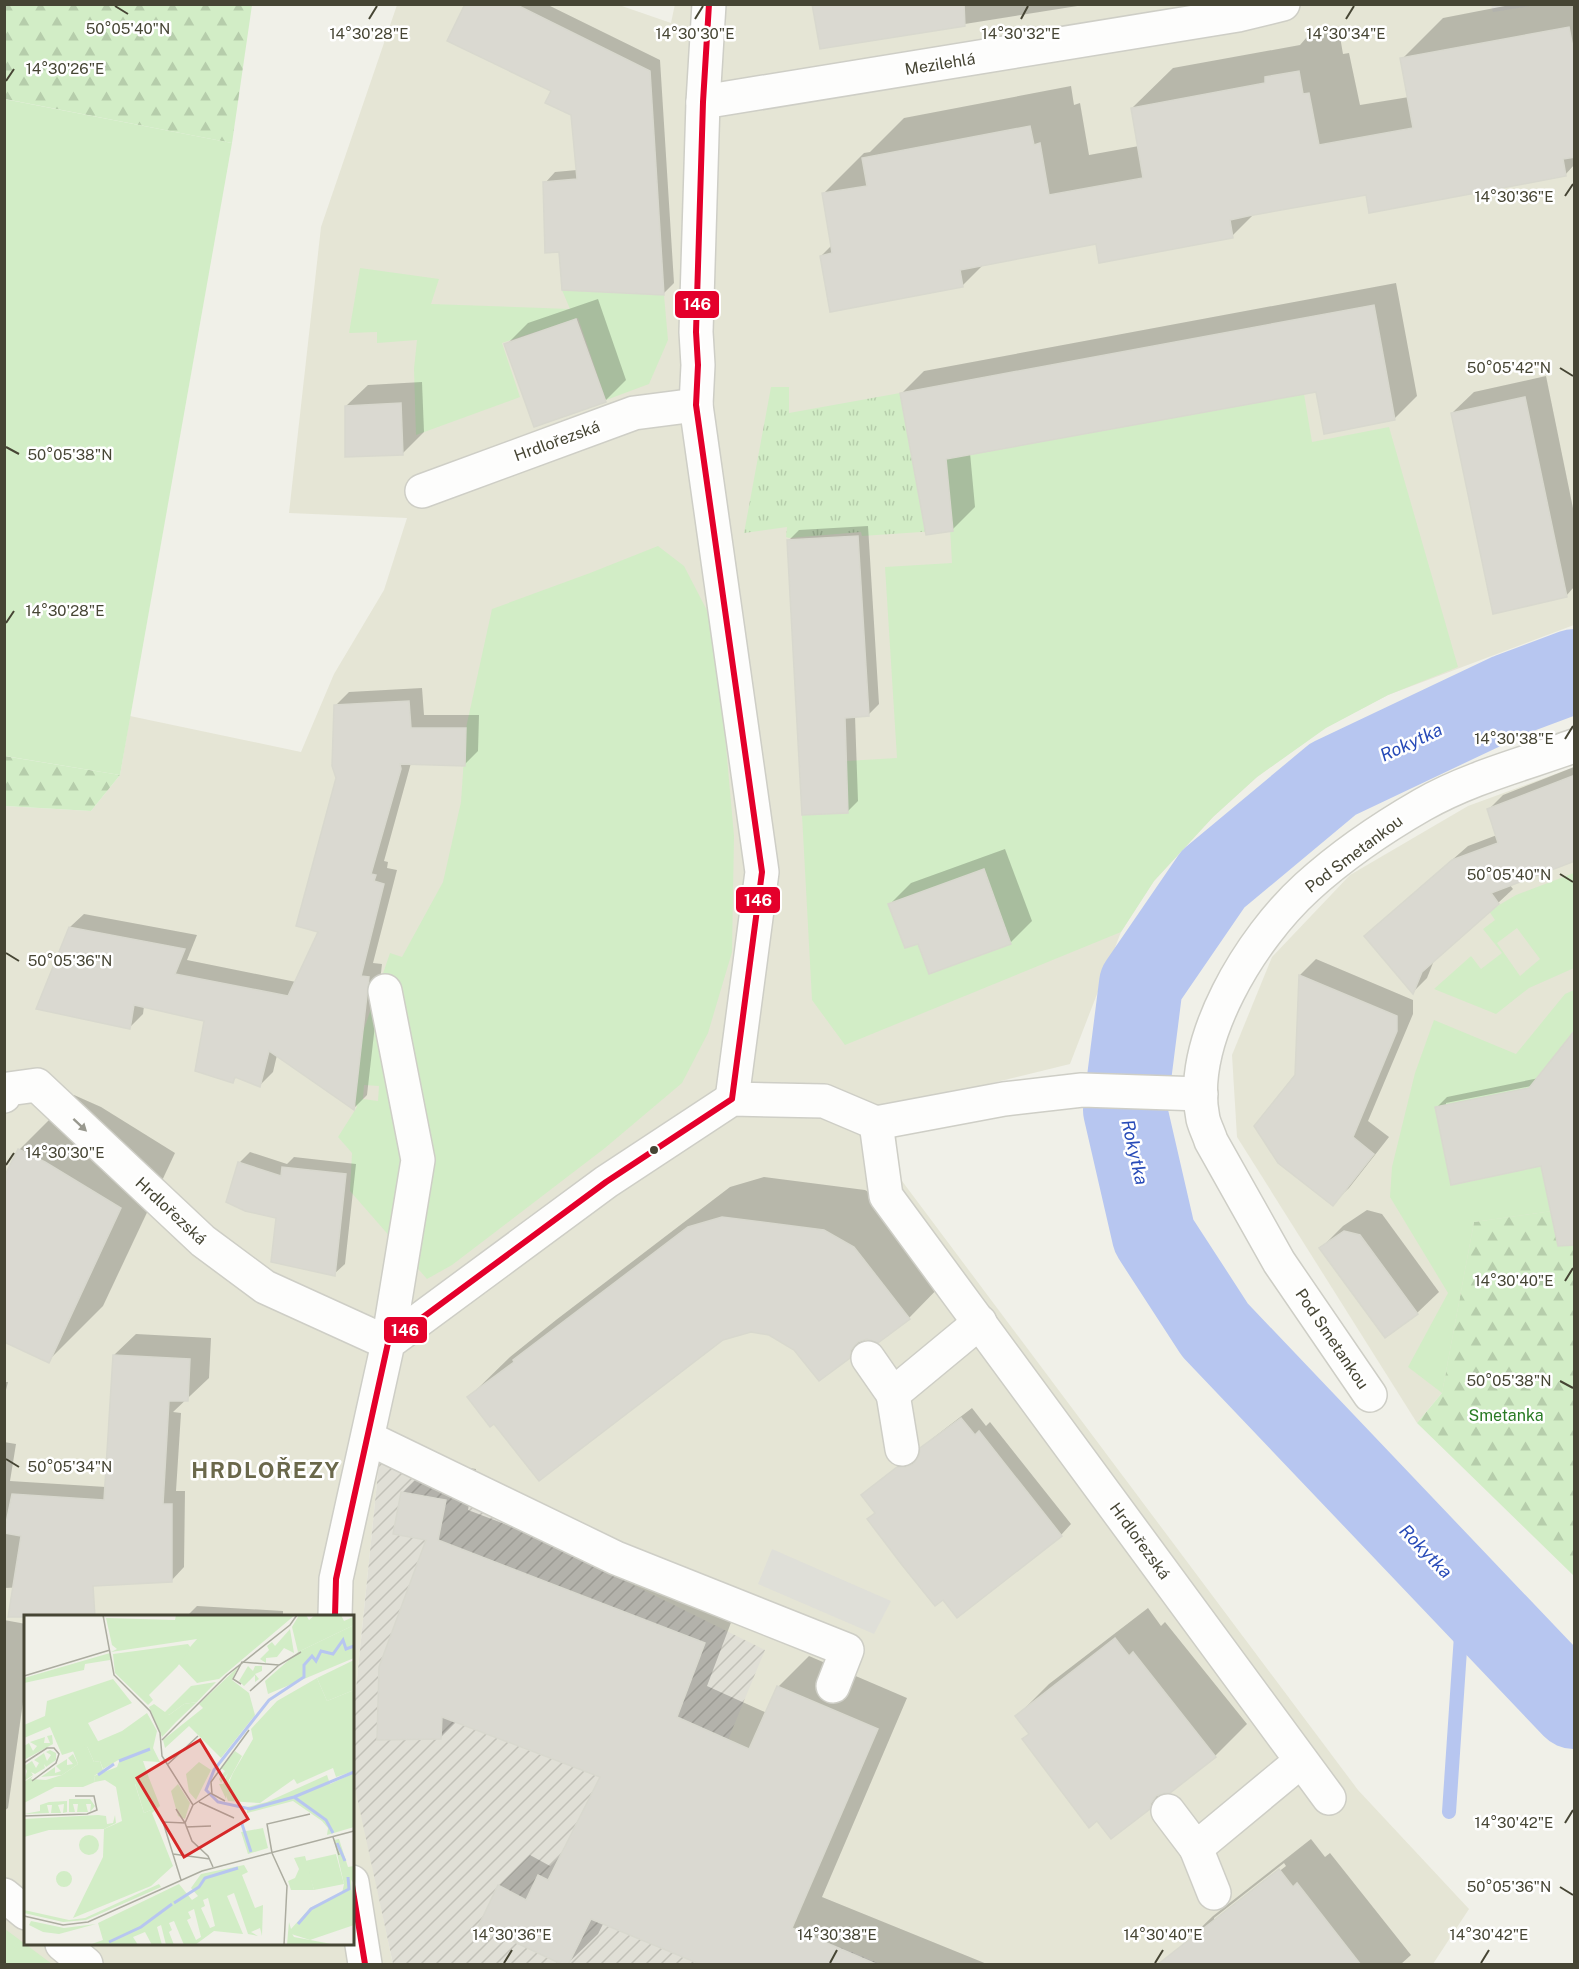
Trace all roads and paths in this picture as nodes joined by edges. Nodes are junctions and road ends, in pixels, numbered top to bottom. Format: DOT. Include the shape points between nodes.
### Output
graph roads {
  1 [pos="709,4"];
  2 [pos="1283,4"];
  3 [pos="703,102"];
  4 [pos="696,405"];
  5 [pos="422,491"];
  6 [pos="1575,746"];
  7 [pos="385,991"];
  8 [pos="1188,1093"];
  9 [pos="4,1096"];
  10 [pos="732,1099"];
  11 [pos="876,1123"];
  12 [pos="980,1322"];
  13 [pos="388,1342"];
  14 [pos="868,1358"];
  15 [pos="893,1394"];
  16 [pos="1370,1395"];
  17 [pos="368,1438"];
  18 [pos="902,1449"];
  19 [pos="335,1615"];
  20 [pos="833,1686"];
  21 [pos="1301,1761"];
  22 [pos="1329,1798"];
  23 [pos="1167,1811"];
  24 [pos="1196,1848"];
  25 [pos="1214,1893"];
  26 [pos="4,1895"];
  27 [pos="354,1896"];
  28 [pos="24,1911"];
  29 [pos="63,1945"];
  30 [pos="86,1965"];
  31 [pos="364,1965"];
  1 -- 3 [label="street"];
  2 -- 3 [label="street, Mezilehlá" via="1238,15"];
  3 -- 4 [label="street"];
  4 -- 5 [label="street, Hrdlořezská" via="634,413"];
  4 -- 10 [label="street" via="762,872"];
  6 -- 8 [label="street, Pod Smetankou" via="1469,783 1423,805 1306,888 1272,924 1245,962 1218,1014"];
  7 -- 13 [label="street" via="418,1160"];
  8 -- 11 [label="street" via="1082,1090 1004,1099"];
  8 -- 16 [label="street, Pod Smetankou" via="1279,1262"];
  9 -- 13 [label="street, Hrdlořezská, one-way" via="8,1089 37,1085 203,1241 265,1287"];
  10 -- 11 [label="street" via="824,1101"];
  10 -- 13 [label="street" via="606,1182"];
  11 -- 12 [label="street, Hrdlořezská" via="886,1196"];
  12 -- 15 [label="street"];
  12 -- 21 [label="street, Hrdlořezská"];
  13 -- 17 [label="street"];
  14 -- 15 [label="street"];
  15 -- 18 [label="street"];
  17 -- 19 [label="street" via="336,1579"];
  17 -- 20 [label="street" via="616,1558 847,1650"];
  21 -- 22 [label="street, Hrdlořezská"];
  21 -- 24 [label="street"];
  23 -- 24 [label="street"];
  24 -- 25 [label="street"];
  26 -- 28 [label="street"];
  27 -- 31 [label="street"];
  29 -- 30 [label="street"];
}
